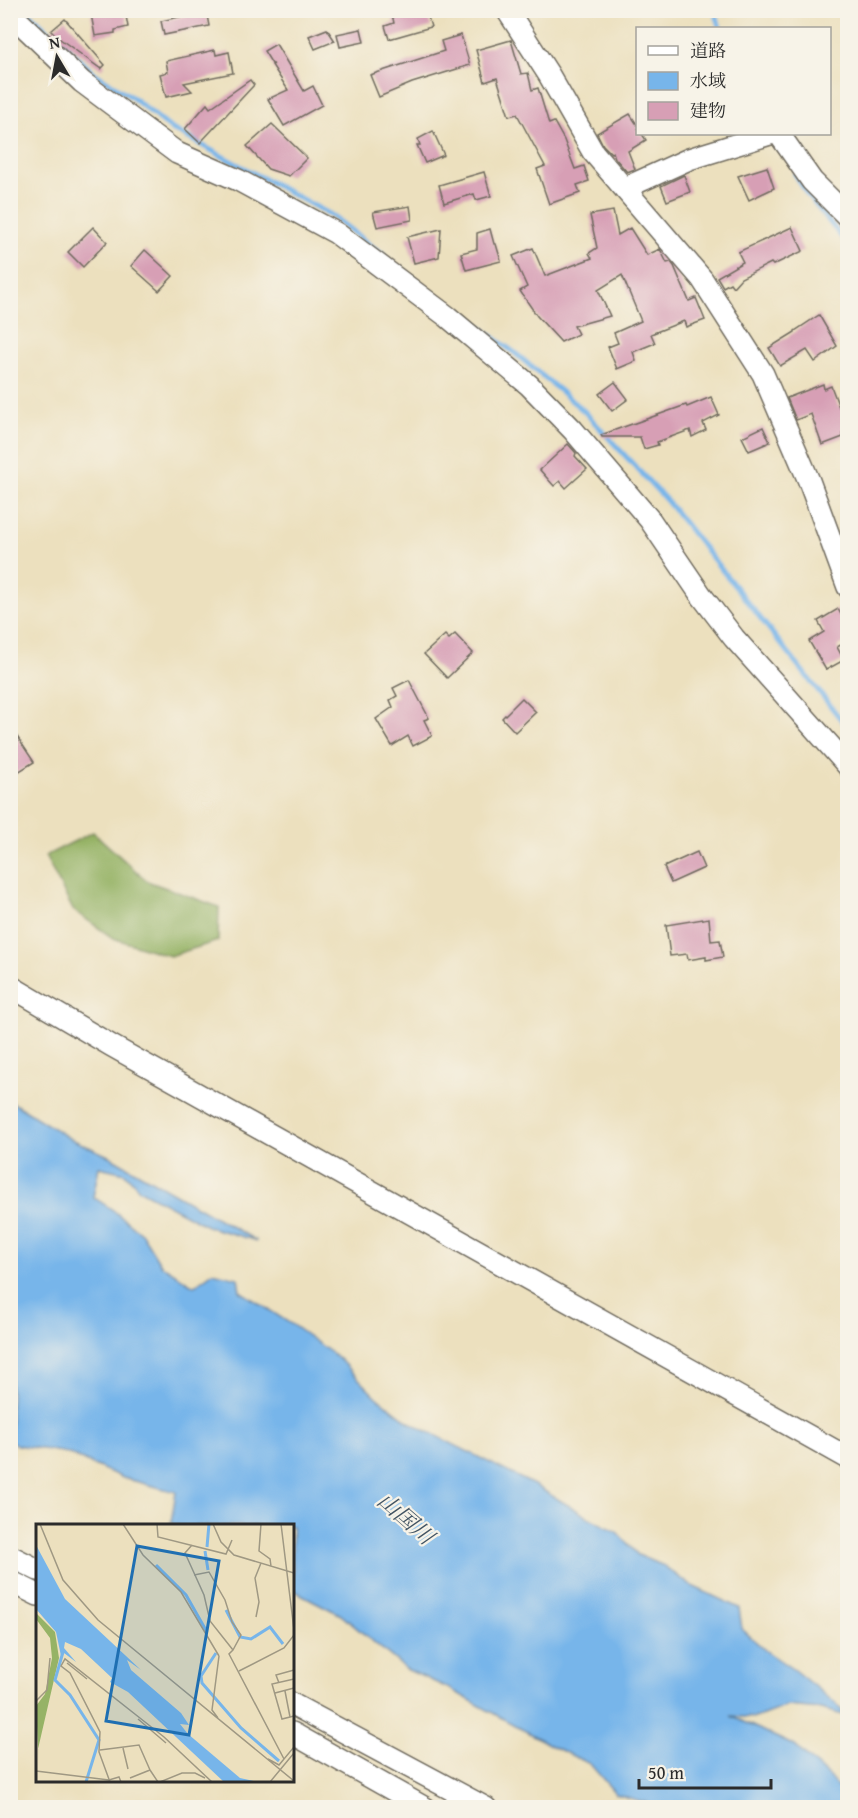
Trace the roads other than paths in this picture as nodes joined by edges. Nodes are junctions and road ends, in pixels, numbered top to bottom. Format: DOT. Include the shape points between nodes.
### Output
graph roads {
  1 [pos="507,10"];
  2 [pos="10,13"];
  3 [pos="767,135"];
  4 [pos="780,135"];
  5 [pos="625,188"];
  6 [pos="848,217"];
  7 [pos="848,587"];
  8 [pos="848,766"];
  9 [pos="10,986"];
  10 [pos="848,1458"];
  11 [pos="10,1556"];
  12 [pos="36,1569"];
  13 [pos="10,1581"];
  14 [pos="36,1594"];
  15 [pos="294,1705"];
  16 [pos="294,1734"];
  17 [pos="424,1808"];
  18 [pos="486,1808"];
  1 -- 5 [label="street" via="594,152"];
  2 -- 8 [label="street" via="82,82 177,153 238,180 336,233 448,317 529,385 650,520 734,638"];
  3 -- 5 [label="street" via="689,159"];
  4 -- 6 [label="street" via="812,181"];
  5 -- 7 [label="street" via="702,279 763,374 809,481"];
  9 -- 10 [label="street"];
  11 -- 12 [label="street"];
  13 -- 14 [label="street"];
  15 -- 18 [label="street"];
  16 -- 17 [label="street"];
}
